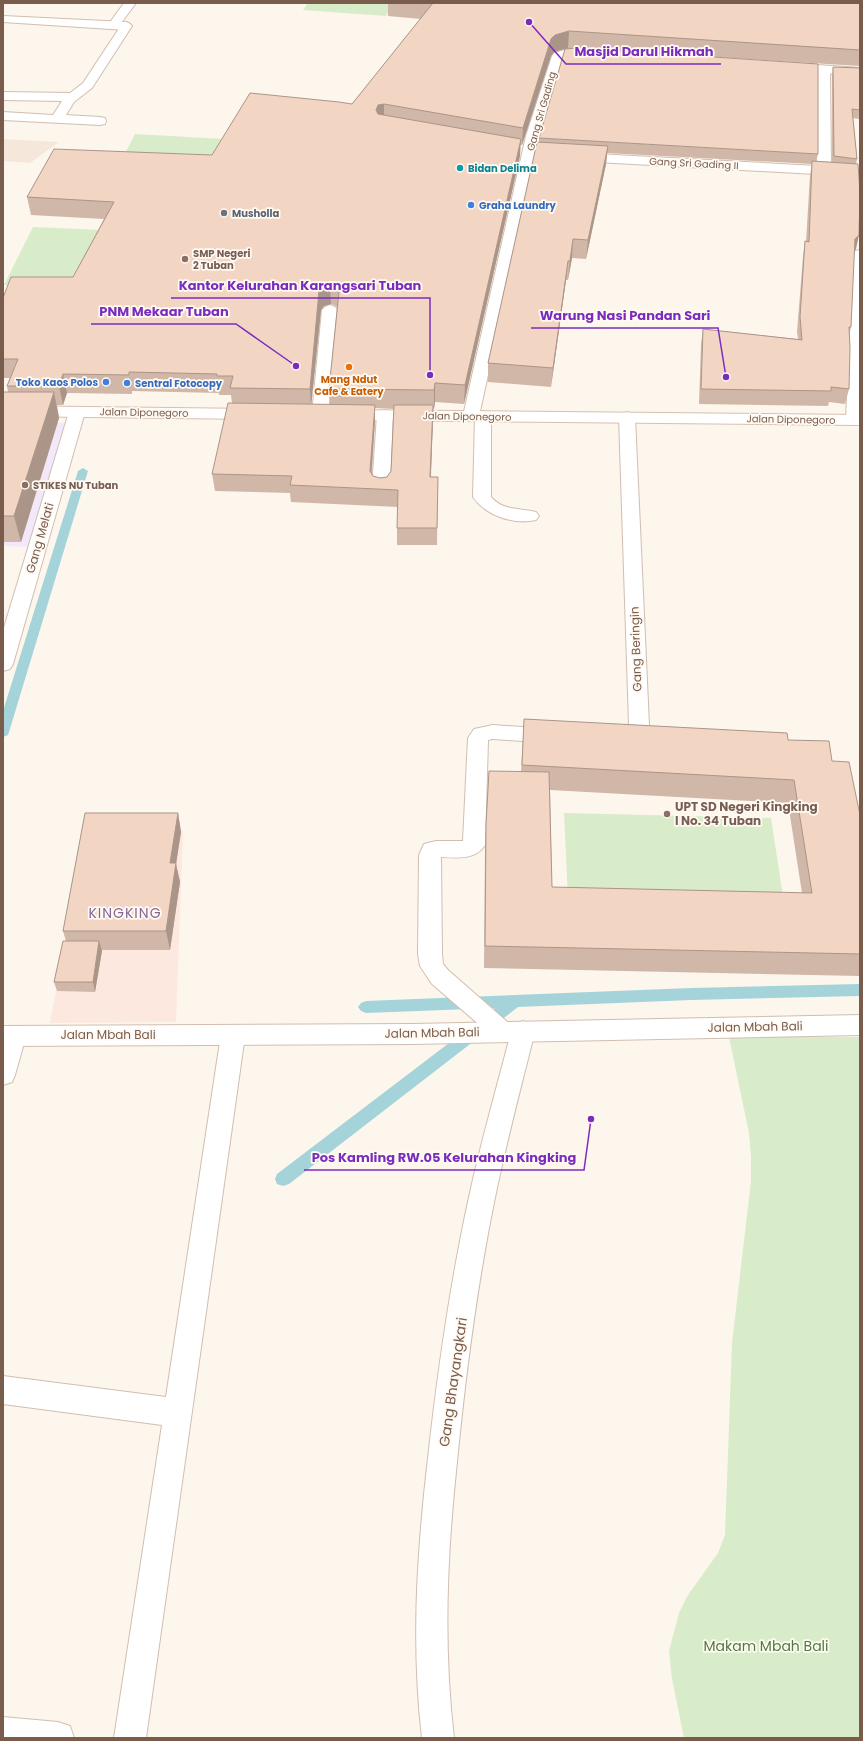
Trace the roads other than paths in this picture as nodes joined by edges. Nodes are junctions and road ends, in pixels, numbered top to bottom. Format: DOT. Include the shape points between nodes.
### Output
graph roads {
  1 [pos="130,3"];
  2 [pos="3,19"];
  3 [pos="120,26"];
  4 [pos="605,55"];
  5 [pos="777,66"];
  6 [pos="824,70"];
  7 [pos="860,72"];
  8 [pos="3,96"];
  9 [pos="74,97"];
  10 [pos="3,116"];
  11 [pos="57,119"];
  12 [pos="100,121"];
  13 [pos="515,150"];
  14 [pos="529,153"];
  15 [pos="544,155"];
  16 [pos="568,156"];
  17 [pos="824,170"];
  18 [pos="860,174"];
  19 [pos="860,254"];
  20 [pos="330,310"];
  21 [pos="3,411"];
  22 [pos="77,412"];
  23 [pos="273,414"];
  24 [pos="385,415"];
  25 [pos="477,416"];
  26 [pos="627,418"];
  27 [pos="857,420"];
  28 [pos="381,488"];
  29 [pos="530,516"];
  30 [pos="3,664"];
  31 [pos="572,737"];
  32 [pos="603,739"];
  33 [pos="860,1025"];
  34 [pos="513,1032"];
  35 [pos="233,1035"];
  36 [pos="8,1036"];
  37 [pos="3,1076"];
  38 [pos="3,1390"];
  39 [pos="178,1413"];
  40 [pos="3,1733"];
  41 [pos="58,1738"];
  42 [pos="130,1738"];
  43 [pos="438,1738"];
  1 -- 3 [label="street"];
  2 -- 3 [label="street"];
  3 -- 9 [label="street" via="88,85"];
  4 -- 14 [label="street, Gang Sri Gading" via="571,53 558,56"];
  5 -- 6 [label="street"];
  6 -- 7 [label="street"];
  6 -- 17 [label="street"];
  8 -- 9 [label="street"];
  9 -- 11 [label="street" via="69,100"];
  10 -- 11 [label="street"];
  11 -- 12 [label="street"];
  13 -- 14 [label="street"];
  14 -- 15 [label="street"];
  14 -- 25 [label="street, Gang Sri Gading"];
  16 -- 17 [label="street, Gang Sri Gading II"];
  17 -- 18 [label="street, Gang Sri Gading II"];
  19 -- 27 [label="street"];
  20 -- 24 [label="street, Jalan Diponegoro" via="312,414"];
  21 -- 22 [label="street, Jalan Diponegoro"];
  22 -- 23 [label="street, Jalan Diponegoro"];
  22 -- 30 [label="street, Gang Melati"];
  24 -- 25 [label="street, Jalan Diponegoro"];
  24 -- 28 [label="street"];
  25 -- 26 [label="street, Jalan Diponegoro"];
  25 -- 29 [label="street, Gang Sri Gading" via="482,497 487,504 502,513"];
  26 -- 27 [label="street, Jalan Diponegoro"];
  26 -- 32 [label="street, Gang Beringin" via="639,725 638,731 631,739"];
  31 -- 34 [label="street" via="484,733 478,738 474,845 465,849 436,849 432,850 430,855 430,961 435,971 450,986"];
  33 -- 34 [label="street, Jalan Mbah Bali"];
  34 -- 35 [label="street, Jalan Mbah Bali"];
  34 -- 43 [label="street, Gang Bhayangkari" via="470,1262 449,1396 435,1521 430,1640"];
  35 -- 36 [label="street, Jalan Mbah Bali"];
  35 -- 39 [label="street"];
  36 -- 37 [label="street"];
  38 -- 39 [label="street"];
  39 -- 42 [label="street"];
  40 -- 41 [label="street"];
}
